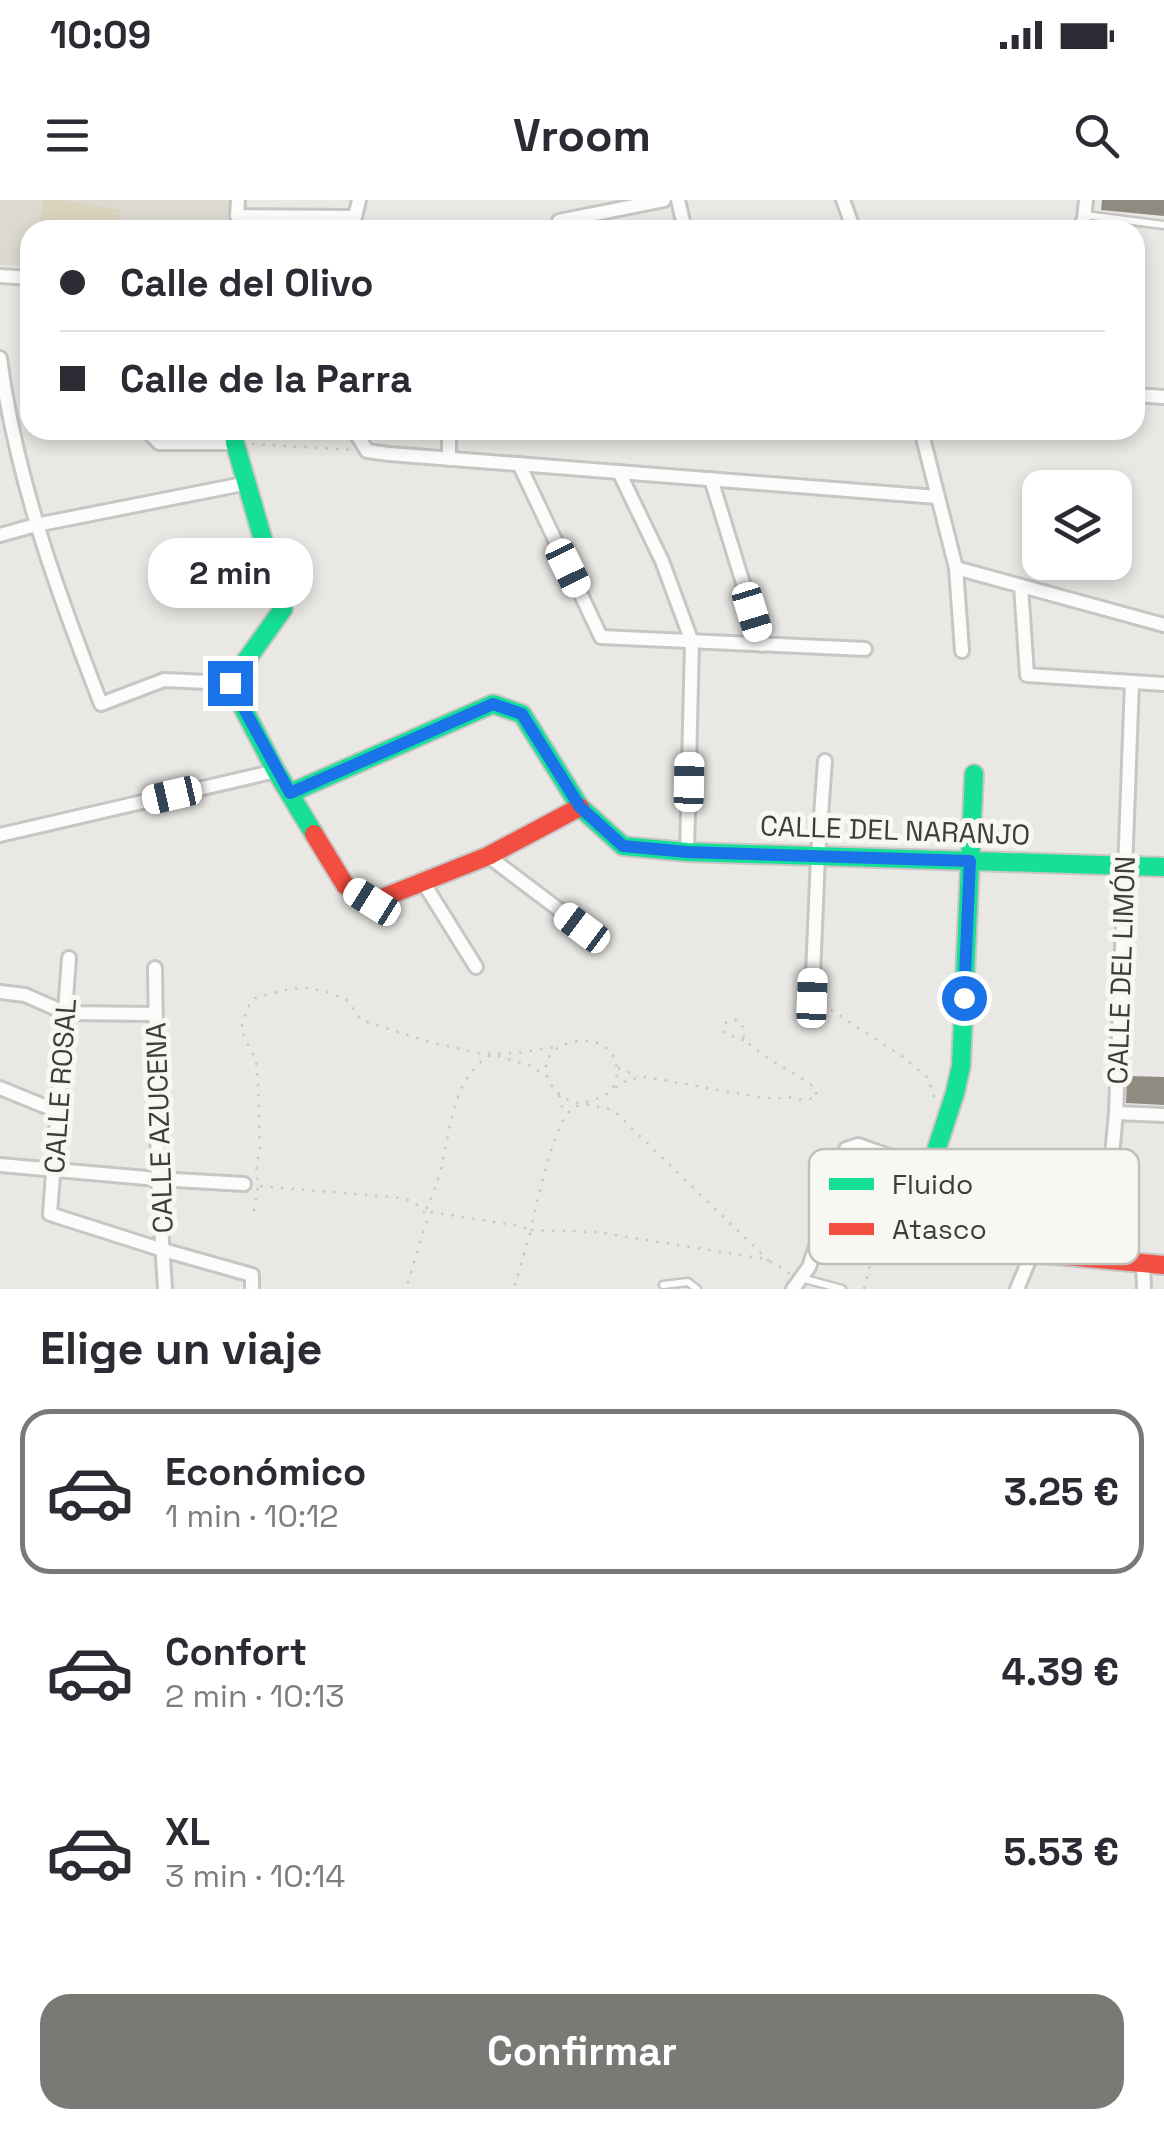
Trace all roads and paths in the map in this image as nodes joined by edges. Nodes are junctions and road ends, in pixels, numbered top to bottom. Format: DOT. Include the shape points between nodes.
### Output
graph roads {
  1 [pos="238,200"];
  2 [pos="359,200"];
  3 [pos="664,200"];
  4 [pos="1086,200"];
  5 [pos="1084,215"];
  6 [pos="291,220"];
  7 [pos="344,220"];
  8 [pos="564,220"];
  9 [pos="1082,220"];
  10 [pos="1124,220"];
  11 [pos="0,358"];
  12 [pos="155,440"];
  13 [pos="191,440"];
  14 [pos="236,440"];
  15 [pos="270,440"];
  16 [pos="360,440"];
  17 [pos="449,440"];
  18 [pos="924,440"];
  19 [pos="367,451"];
  20 [pos="449,459"];
  21 [pos="519,464"];
  22 [pos="619,472"];
  23 [pos="711,479"];
  24 [pos="248,484"];
  25 [pos="937,497"];
  26 [pos="36,525"];
  27 [pos="0,535"];
  28 [pos="956,568"];
  29 [pos="1021,586"];
  30 [pos="1164,625"];
  31 [pos="692,642"];
  32 [pos="762,645"];
  33 [pos="864,650"];
  34 [pos="962,651"];
  35 [pos="1132,682"];
  36 [pos="230,683"];
  37 [pos="1164,684"];
  38 [pos="825,761"];
  39 [pos="276,771"];
  40 [pos="974,774"];
  41 [pos="290,793"];
  42 [pos="580,807"];
  43 [pos="0,836"];
  44 [pos="687,852"];
  45 [pos="488,856"];
  46 [pos="818,856"];
  47 [pos="970,861"];
  48 [pos="1124,865"];
  49 [pos="1164,867"];
  50 [pos="422,882"];
  51 [pos="582,928"];
  52 [pos="70,958"];
  53 [pos="476,966"];
  54 [pos="155,968"];
  55 [pos="0,992"];
  56 [pos="812,998"];
  57 [pos="66,1013"];
  58 [pos="155,1014"];
  59 [pos="744,1040"];
  60 [pos="556,1046"];
  61 [pos="492,1054"];
  62 [pos="616,1067"];
  63 [pos="640,1077"];
  64 [pos="548,1078"];
  65 [pos="0,1088"];
  66 [pos="614,1089"];
  67 [pos="558,1093"];
  68 [pos="580,1104"];
  69 [pos="938,1109"];
  70 [pos="59,1112"];
  71 [pos="1116,1113"];
  72 [pos="1164,1115"];
  73 [pos="564,1118"];
  74 [pos="937,1149"];
  75 [pos="1113,1149"];
  76 [pos="0,1165"];
  77 [pos="54,1169"];
  78 [pos="158,1180"];
  79 [pos="251,1185"];
  80 [pos="424,1210"];
  81 [pos="254,1212"];
  82 [pos="531,1230"];
  83 [pos="163,1250"];
  84 [pos="770,1261"];
  85 [pos="1139,1263"];
  86 [pos="871,1264"];
  87 [pos="1028,1264"];
  88 [pos="1143,1264"];
  89 [pos="1164,1265"];
  90 [pos="664,1284"];
  91 [pos="797,1284"];
  92 [pos="165,1289"];
  93 [pos="252,1289"];
  94 [pos="406,1289"];
  95 [pos="514,1289"];
  96 [pos="697,1289"];
  97 [pos="842,1289"];
  98 [pos="864,1289"];
  99 [pos="1018,1289"];
  100 [pos="1144,1289"];
  1 -- 6 [label="street" via="237,216"];
  2 -- 7 [label="street" via="355,217"];
  3 -- 8 [label="street"];
  4 -- 5 [label="street"];
  5 -- 9 [label="street"];
  5 -- 10 [label="lane"];
  11 -- 26 [label="street"];
  12 -- 13 [label="street"];
  14 -- 24 [label="street"];
  15 -- 19 [label="path"];
  16 -- 19 [label="street"];
  17 -- 20 [label="street"];
  18 -- 25 [label="street"];
  19 -- 20 [label="street"];
  20 -- 21 [label="street"];
  21 -- 22 [label="street"];
  21 -- 31 [label="street" via="600,638"];
  22 -- 23 [label="street"];
  22 -- 31 [label="street"];
  23 -- 25 [label="street"];
  23 -- 32 [label="street"];
  24 -- 26 [label="street"];
  24 -- 36 [label="street" via="283,609"];
  25 -- 28 [label="street"];
  26 -- 27 [label="street"];
  26 -- 36 [label="street" via="102,704 164,680"];
  28 -- 29 [label="street"];
  28 -- 34 [label="street"];
  29 -- 30 [label="street"];
  29 -- 35 [label="street" via="1028,676"];
  31 -- 32 [label="street"];
  31 -- 44 [label="street"];
  32 -- 33 [label="street"];
  35 -- 37 [label="street"];
  35 -- 48 [label="street, CALLE DEL LIMÓN"];
  36 -- 39 [label="street"];
  38 -- 46 [label="street"];
  39 -- 41 [label="street"];
  39 -- 43 [label="street"];
  40 -- 47 [label="street"];
  41 -- 42 [label="street, CALLE DEL NARANJO" via="493,704 522,714"];
  41 -- 50 [label="street" via="345,885 372,902"];
  42 -- 44 [label="street, CALLE DEL NARANJO" via="623,846"];
  42 -- 45 [label="street"];
  44 -- 46 [label="street, CALLE DEL NARANJO"];
  45 -- 50 [label="street"];
  45 -- 51 [label="street"];
  46 -- 47 [label="street, CALLE DEL NARANJO"];
  46 -- 56 [label="street"];
  47 -- 48 [label="street, CALLE DEL NARANJO"];
  47 -- 74 [label="street" via="960,1066"];
  48 -- 49 [label="street, CALLE DEL NARANJO"];
  48 -- 71 [label="street, CALLE DEL LIMÓN"];
  50 -- 53 [label="street"];
  52 -- 57 [label="street, CALLE ROSAL"];
  54 -- 58 [label="street, CALLE AZUCENA"];
  55 -- 57 [label="street" via="26,995"];
  56 -- 69 [label="path" via="928,1078"];
  57 -- 58 [label="street"];
  57 -- 70 [label="street, CALLE ROSAL"];
  58 -- 78 [label="street, CALLE AZUCENA"];
  59 -- 59 [label="path" via="742,1023 727,1021 726,1034"];
  59 -- 63 [label="path" via="809,1083 817,1097 764,1098"];
  60 -- 61 [label="path"];
  60 -- 62 [label="path" via="595,1042 612,1053"];
  60 -- 64 [label="path"];
  61 -- 64 [label="path"];
  61 -- 79 [label="path" via="361,1020 330,992 290,989 255,998 241,1030 256,1062 260,1152"];
  61 -- 80 [label="path" via="461,1087"];
  62 -- 63 [label="path"];
  62 -- 66 [label="path"];
  63 -- 66 [label="path"];
  64 -- 67 [label="path"];
  65 -- 70 [label="street"];
  66 -- 68 [label="path"];
  67 -- 68 [label="path"];
  67 -- 73 [label="path"];
  68 -- 73 [label="path"];
  68 -- 84 [label="path" via="614,1112"];
  70 -- 77 [label="street, CALLE ROSAL"];
  71 -- 72 [label="street"];
  71 -- 75 [label="street, CALLE DEL LIMÓN"];
  73 -- 82 [label="path"];
  76 -- 77 [label="street"];
  77 -- 78 [label="street"];
  77 -- 83 [label="street, CALLE ROSAL" via="50,1214"];
  78 -- 79 [label="street"];
  78 -- 83 [label="street, CALLE AZUCENA"];
  79 -- 80 [label="path" via="404,1198"];
  79 -- 81 [label="path"];
  80 -- 82 [label="path"];
  80 -- 94 [label="path" via="426,1229"];
  82 -- 84 [label="path" via="597,1232"];
  82 -- 95 [label="path"];
  83 -- 92 [label="street, CALLE AZUCENA"];
  83 -- 93 [label="street" via="252,1274"];
  84 -- 91 [label="path"];
  85 -- 88 [label="street"];
  86 -- 98 [label="path"];
  87 -- 99 [label="street"];
  88 -- 89 [label="street"];
  88 -- 100 [label="street"];
  90 -- 96 [label="lane" via="688,1282"];
  91 -- 97 [label="lane"];
}
